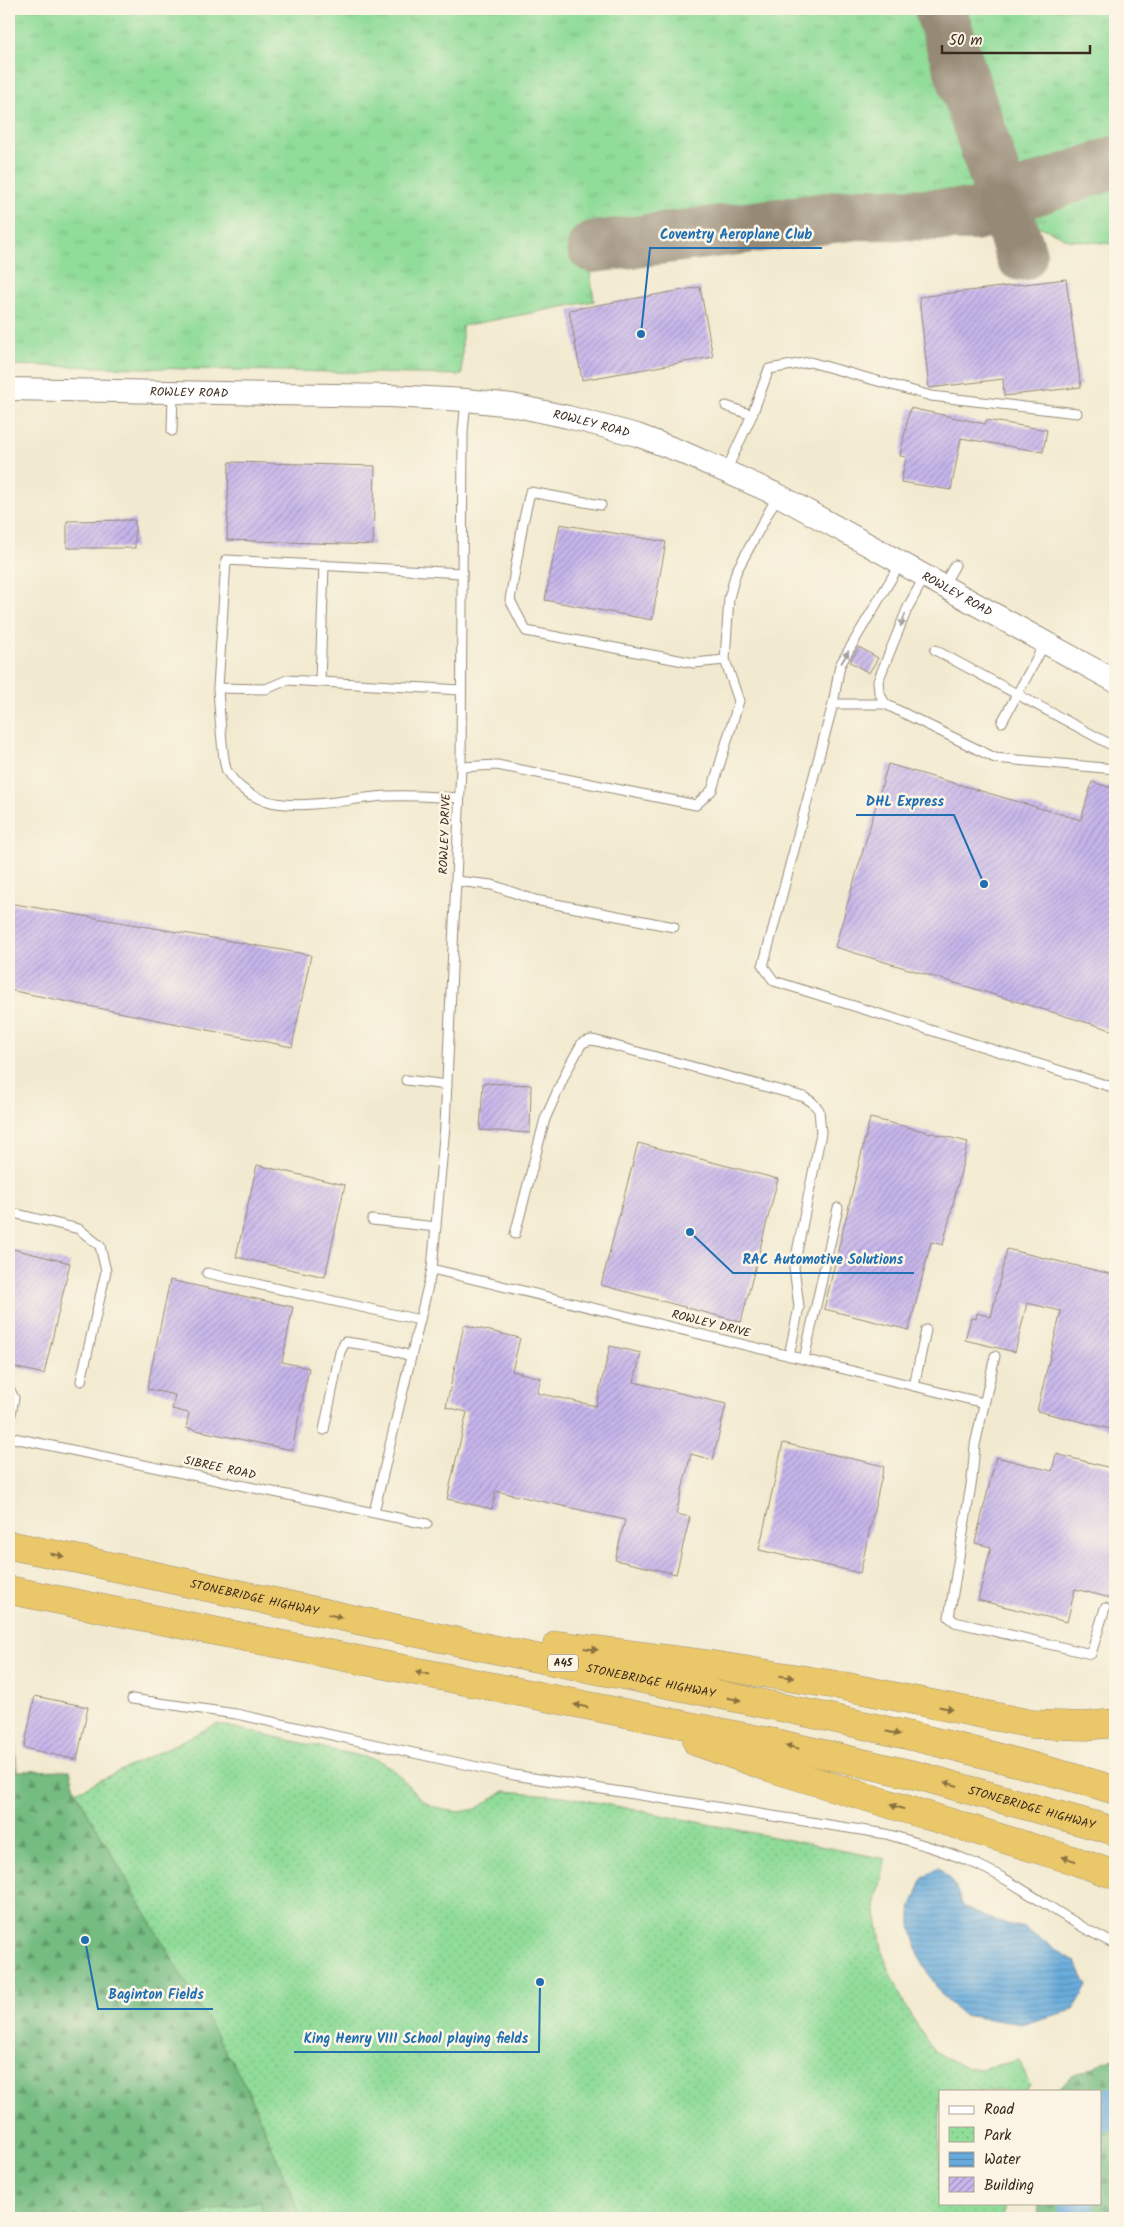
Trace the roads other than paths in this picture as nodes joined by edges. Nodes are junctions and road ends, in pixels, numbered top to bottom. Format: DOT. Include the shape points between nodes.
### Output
graph roads {
  1 [pos="9,389"];
  2 [pos="172,392"];
  3 [pos="466,400"];
  4 [pos="726,406"];
  5 [pos="1077,413"];
  6 [pos="752,415"];
  7 [pos="172,431"];
  8 [pos="726,471"];
  9 [pos="778,495"];
  10 [pos="601,505"];
  11 [pos="900,563"];
  12 [pos="324,565"];
  13 [pos="955,565"];
  14 [pos="462,573"];
  15 [pos="934,581"];
  16 [pos="1045,643"];
  17 [pos="935,650"];
  18 [pos="725,660"];
  19 [pos="1113,675"];
  20 [pos="320,681"];
  21 [pos="218,688"];
  22 [pos="461,690"];
  23 [pos="1017,694"];
  24 [pos="833,704"];
  25 [pos="885,704"];
  26 [pos="1002,722"];
  27 [pos="1115,747"];
  28 [pos="461,767"];
  29 [pos="1115,769"];
  30 [pos="459,798"];
  31 [pos="456,881"];
  32 [pos="674,927"];
  33 [pos="406,1080"];
  34 [pos="447,1086"];
  35 [pos="1115,1088"];
  36 [pos="838,1208"];
  37 [pos="9,1212"];
  38 [pos="372,1220"];
  39 [pos="436,1227"];
  40 [pos="515,1234"];
  41 [pos="432,1269"];
  42 [pos="207,1273"];
  43 [pos="420,1320"];
  44 [pos="926,1330"];
  45 [pos="411,1356"];
  46 [pos="789,1356"];
  47 [pos="995,1356"];
  48 [pos="804,1359"];
  49 [pos="81,1381"];
  50 [pos="914,1386"];
  51 [pos="9,1388"];
  52 [pos="984,1403"];
  53 [pos="9,1425"];
  54 [pos="324,1430"];
  55 [pos="9,1437"];
  56 [pos="374,1512"];
  57 [pos="427,1524"];
  58 [pos="9,1545"];
  59 [pos="9,1590"];
  60 [pos="1105,1608"];
  61 [pos="473,1645"];
  62 [pos="132,1699"];
  63 [pos="612,1712"];
  64 [pos="1115,1723"];
  65 [pos="1115,1790"];
  66 [pos="1115,1831"];
  67 [pos="1115,1875"];
  68 [pos="1115,1944"];
  1 -- 2 [label="street, ROWLEY ROAD"];
  2 -- 3 [label="street, ROWLEY ROAD"];
  2 -- 7 [label="lane"];
  3 -- 8 [label="street, ROWLEY ROAD" via="512,405 636,435"];
  3 -- 14 [label="lane, ROWLEY DRIVE"];
  4 -- 6 [label="lane"];
  5 -- 6 [label="lane" via="931,396 810,362 769,369"];
  6 -- 8 [label="lane"];
  8 -- 9 [label="street, ROWLEY ROAD"];
  9 -- 11 [label="street, ROWLEY ROAD"];
  9 -- 18 [label="lane" via="736,572 729,598"];
  10 -- 18 [label="lane" via="530,492 510,600 526,631 694,663"];
  11 -- 15 [label="street, ROWLEY ROAD"];
  24 -- 11 [label="lane, one-way" via="840,665"];
  12 -- 14 [label="lane"];
  12 -- 20 [label="lane"];
  12 -- 21 [label="lane" via="226,560"];
  13 -- 15 [label="lane"];
  14 -- 22 [label="lane, ROWLEY DRIVE"];
  15 -- 16 [label="street, ROWLEY ROAD"];
  15 -- 25 [label="lane, one-way" via="908,607 878,680"];
  16 -- 19 [label="street, ROWLEY ROAD"];
  16 -- 23 [label="lane"];
  17 -- 23 [label="lane"];
  18 -- 28 [label="lane" via="739,701 712,790 696,805 497,765"];
  20 -- 21 [label="lane" via="287,680 266,689"];
  20 -- 22 [label="lane"];
  21 -- 30 [label="lane" via="226,769 238,786 256,798 276,803 324,803 377,796"];
  22 -- 28 [label="lane, ROWLEY DRIVE"];
  23 -- 26 [label="lane"];
  23 -- 27 [label="lane"];
  24 -- 25 [label="lane"];
  24 -- 35 [label="lane" via="763,966 774,981"];
  25 -- 29 [label="lane" via="996,758"];
  28 -- 30 [label="lane, ROWLEY DRIVE"];
  30 -- 31 [label="lane, ROWLEY DRIVE"];
  31 -- 32 [label="lane" via="492,885 535,900"];
  31 -- 34 [label="lane, ROWLEY DRIVE"];
  33 -- 34 [label="lane"];
  34 -- 39 [label="lane, ROWLEY DRIVE"];
  36 -- 48 [label="lane"];
  37 -- 49 [label="lane" via="79,1229 100,1246 106,1270"];
  38 -- 39 [label="lane"];
  39 -- 41 [label="lane, ROWLEY DRIVE"];
  40 -- 46 [label="lane" via="545,1119 582,1043 596,1041 804,1097 819,1110 821,1133 794,1267 800,1307"];
  41 -- 43 [label="lane, ROWLEY DRIVE"];
  41 -- 46 [label="lane, ROWLEY DRIVE"];
  42 -- 43 [label="lane"];
  43 -- 45 [label="lane, ROWLEY DRIVE"];
  44 -- 50 [label="lane"];
  45 -- 54 [label="lane" via="345,1342 340,1352"];
  45 -- 56 [label="lane, ROWLEY DRIVE"];
  46 -- 48 [label="lane, ROWLEY DRIVE"];
  47 -- 52 [label="lane"];
  48 -- 50 [label="lane, ROWLEY DRIVE"];
  50 -- 52 [label="lane, ROWLEY DRIVE"];
  51 -- 53 [label="lane" via="14,1398"];
  52 -- 60 [label="lane" via="948,1617 955,1622 1091,1654"];
  55 -- 56 [label="lane, SIBREE ROAD"];
  56 -- 57 [label="lane, SIBREE ROAD"];
  58 -- 61 [label="highway, STONEBRIDGE HIGHWAY / A45, one-way"];
  63 -- 59 [label="highway, STONEBRIDGE HIGHWAY, one-way"];
  61 -- 64 [label="highway, one-way" via="560,1646 713,1665 843,1686 1032,1724 1085,1726"];
  61 -- 65 [label="highway, STONEBRIDGE HIGHWAY / A45, one-way" via="832,1719 1033,1765"];
  62 -- 68 [label="lane" via="236,1714 514,1775 886,1834 970,1862"];
  66 -- 63 [label="highway, STONEBRIDGE HIGHWAY, one-way" via="923,1777 780,1744"];
  67 -- 63 [label="highway, one-way" via="768,1767"];
}
